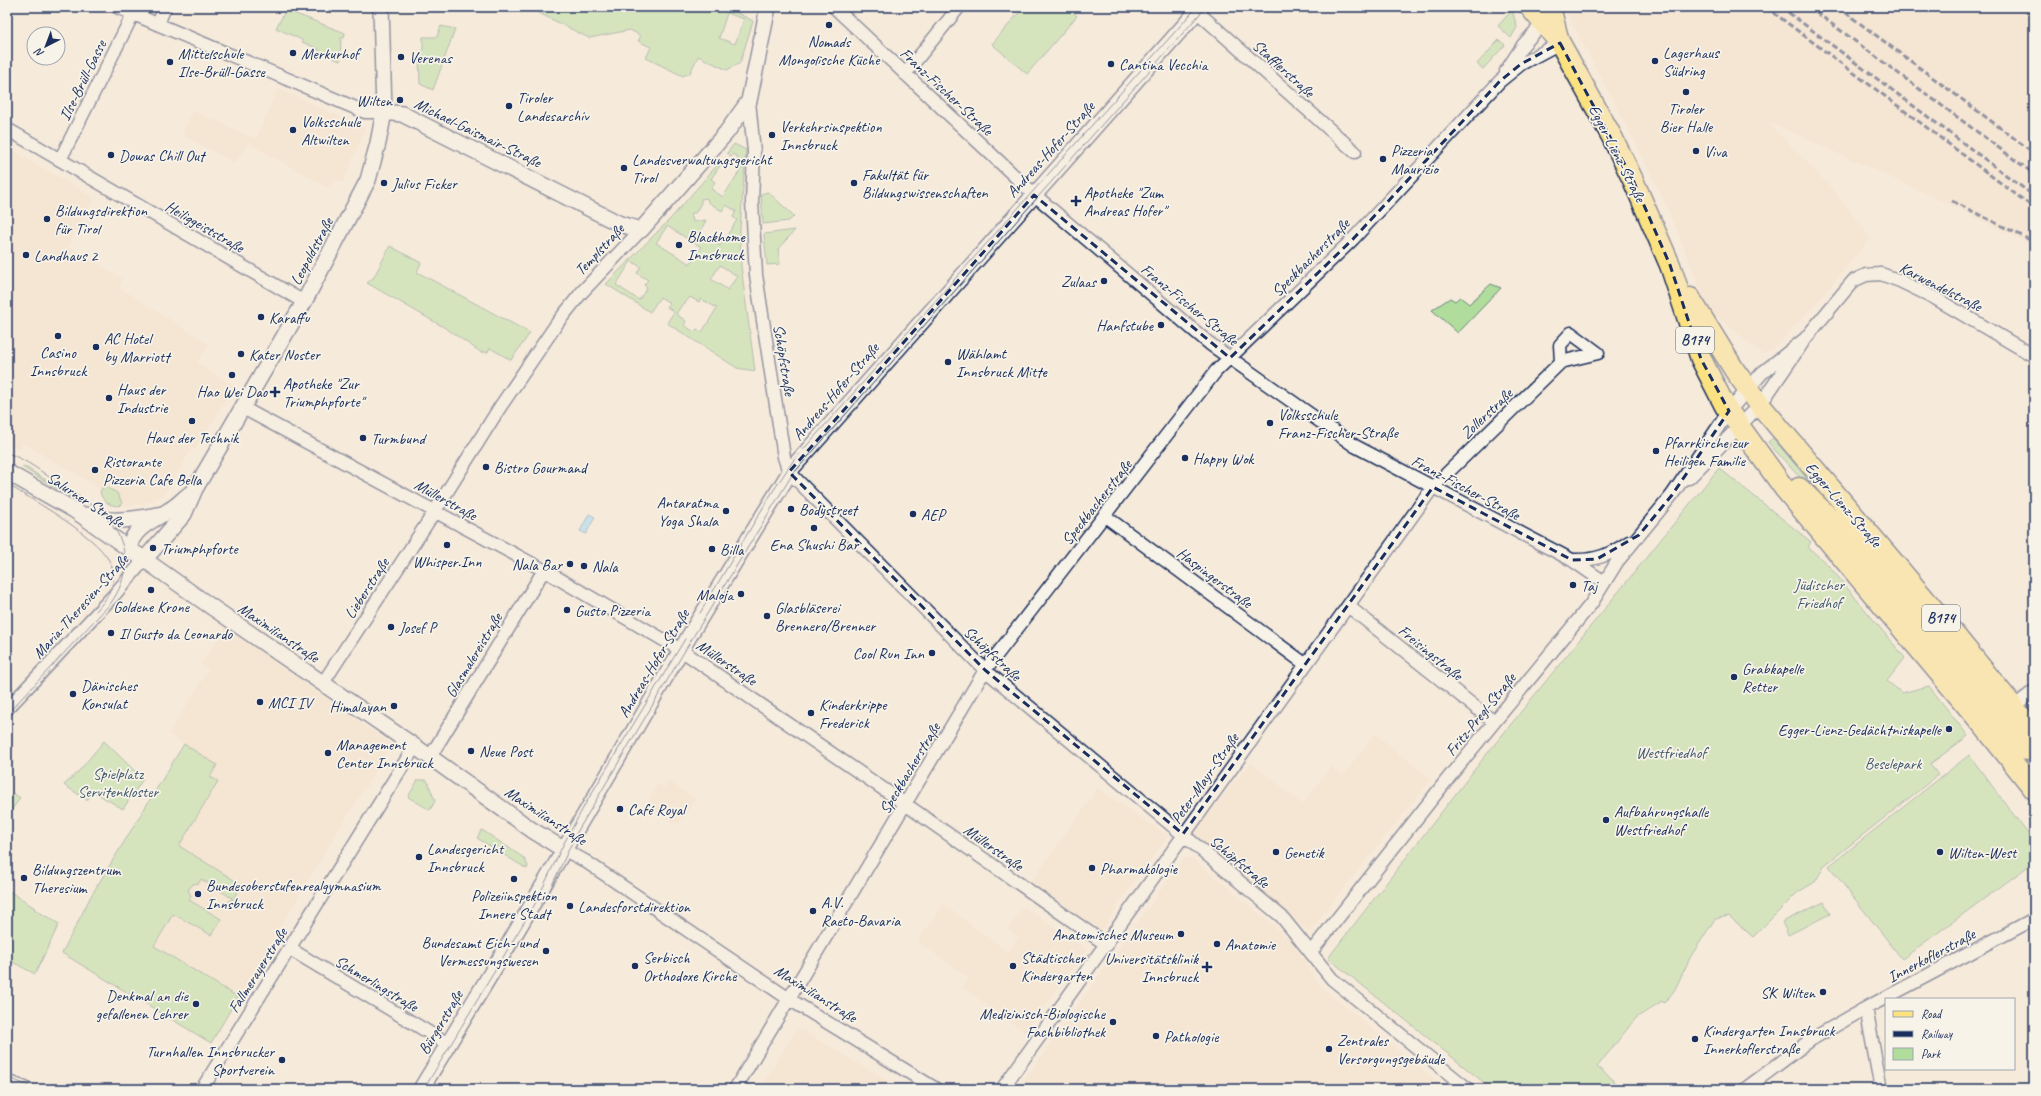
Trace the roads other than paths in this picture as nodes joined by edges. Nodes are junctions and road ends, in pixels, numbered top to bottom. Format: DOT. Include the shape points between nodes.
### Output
graph roads {
  1 [pos="117,7"];
  2 [pos="165,7"];
  3 [pos="381,7"];
  4 [pos="768,7"];
  5 [pos="834,7"];
  6 [pos="959,7"];
  7 [pos="1530,7"];
  8 [pos="1196,8"];
  9 [pos="133,14"];
  10 [pos="1546,15"];
  11 [pos="158,24"];
  12 [pos="1560,43"];
  13 [pos="905,74"];
  14 [pos="1500,81"];
  15 [pos="749,101"];
  16 [pos="384,112"];
  17 [pos="7,129"];
  18 [pos="1355,152"];
  19 [pos="60,160"];
  20 [pos="1034,195"];
  21 [pos="641,230"];
  22 [pos="1670,265"];
  23 [pos="304,302"];
  24 [pos="1805,339"];
  25 [pos="2034,356"];
  26 [pos="1230,358"];
  27 [pos="1561,362"];
  28 [pos="1747,388"];
  29 [pos="1760,405"];
  30 [pos="243,408"];
  31 [pos="1729,410"];
  32 [pos="1740,427"];
  33 [pos="1761,453"];
  34 [pos="7,472"];
  35 [pos="789,472"];
  36 [pos="1433,487"];
  37 [pos="195,489"];
  38 [pos="1672,495"];
  39 [pos="74,510"];
  40 [pos="435,511"];
  41 [pos="164,514"];
  42 [pos="1105,516"];
  43 [pos="1639,535"];
  44 [pos="129,549"];
  45 [pos="144,560"];
  46 [pos="1572,560"];
  47 [pos="544,570"];
  48 [pos="1604,582"];
  49 [pos="1348,606"];
  50 [pos="681,650"];
  51 [pos="1305,664"];
  52 [pos="985,670"];
  53 [pos="323,683"];
  54 [pos="2034,691"];
  55 [pos="2015,706"];
  56 [pos="7,709"];
  57 [pos="1494,722"];
  58 [pos="2031,741"];
  59 [pos="414,746"];
  60 [pos="430,757"];
  61 [pos="2034,789"];
  62 [pos="906,804"];
  63 [pos="1183,834"];
  64 [pos="563,849"];
  65 [pos="2034,919"];
  66 [pos="1106,946"];
  67 [pos="290,949"];
  68 [pos="1311,952"];
  69 [pos="789,999"];
  70 [pos="1866,1008"];
  71 [pos="448,1044"];
  72 [pos="7,1080"];
  73 [pos="28,1089"];
  74 [pos="202,1089"];
  75 [pos="421,1089"];
  76 [pos="735,1089"];
  77 [pos="936,1089"];
  78 [pos="1002,1089"];
  79 [pos="1468,1089"];
  80 [pos="1745,1089"];
  81 [pos="1881,1089"];
  1 -- 9 [label="street, Michael-Gaismair-Straße"];
  2 -- 11 [label="street"];
  3 -- 16 [label="street, Leopoldstraße"];
  4 -- 15 [label="street, Templstraße"];
  5 -- 13 [label="street, Franz-Fischer-Straße"];
  6 -- 13 [label="street"];
  7 -- 10 [label="main road, Egger-Lienz-Straße / B174"];
  8 -- 18 [label="street, Stafflerstraße"];
  8 -- 20 [label="street, Andreas-Hofer-Straße"];
  9 -- 11 [label="street, Michael-Gaismair-Straße"];
  9 -- 19 [label="street, Ilse-Brüll-Gasse"];
  10 -- 12 [label="main road, Egger-Lienz-Straße / B174"];
  10 -- 14 [label="street, Speckbacherstraße"];
  11 -- 16 [label="street, Michael-Gaismair-Straße" via="365,112"];
  12 -- 14 [label="street, Speckbacherstraße" via="1521,64"];
  12 -- 22 [label="main road, Egger-Lienz-Straße / B174" via="1631,175"];
  13 -- 20 [label="street, Franz-Fischer-Straße"];
  14 -- 26 [label="street, Speckbacherstraße" via="1353,238"];
  15 -- 21 [label="street, Templstraße" via="726,133"];
  15 -- 35 [label="street, Schöpfstraße" via="754,152 752,202 756,275 784,457"];
  16 -- 21 [label="street, Michael-Gaismair-Straße" via="402,114 620,224"];
  16 -- 23 [label="street, Leopoldstraße" via="368,180"];
  17 -- 19 [label="street, Heiliggeiststraße"];
  19 -- 23 [label="street, Heiliggeiststraße"];
  20 -- 26 [label="street, Franz-Fischer-Straße" via="1210,344"];
  20 -- 35 [label="street, Andreas-Hofer-Straße"];
  21 -- 40 [label="street, Templstraße" via="582,292 558,322 500,407"];
  22 -- 28 [label="main road, Egger-Lienz-Straße / B174"];
  22 -- 31 [label="main road, Egger-Lienz-Straße / B174" via="1701,359"];
  23 -- 30 [label="street, Leopoldstraße"];
  24 -- 25 [label="street, Karwendelstraße" via="1853,281 1866,275 1881,274 1933,297"];
  24 -- 28 [label="street, Karwendelstraße" via="1769,366"];
  24 -- 29 [label="street, Karwendelstraße"];
  26 -- 36 [label="street, Franz-Fischer-Straße" via="1342,437"];
  26 -- 42 [label="street, Speckbacherstraße" via="1216,371"];
  27 -- 36 [label="street, Zollerstraße"];
  28 -- 29 [label="main road, Egger-Lienz-Straße / B174"];
  28 -- 31 [label="street, Fritz-Pregl-Straße"];
  29 -- 32 [label="street, Fritz-Pregl-Straße"];
  29 -- 55 [label="main road, Egger-Lienz-Straße / B174"];
  30 -- 37 [label="street, Leopoldstraße"];
  30 -- 40 [label="street, Müllerstraße"];
  31 -- 32 [label="main road, Egger-Lienz-Straße / B174"];
  31 -- 38 [label="street, Fritz-Pregl-Straße"];
  32 -- 33 [label="main road, Egger-Lienz-Straße / B174"];
  32 -- 38 [label="street, Fritz-Pregl-Straße"];
  33 -- 58 [label="main road, Egger-Lienz-Straße" via="1840,527"];
  33 -- 61 [label="main road, Egger-Lienz-Straße / B174" via="1784,488 1978,718"];
  34 -- 39 [label="street, Salurner Straße"];
  35 -- 50 [label="street, Andreas-Hofer-Straße"];
  35 -- 52 [label="street, Schöpfstraße"];
  36 -- 46 [label="street, Franz-Fischer-Straße"];
  36 -- 49 [label="street, Peter-Mayr-Straße"];
  37 -- 41 [label="street, Leopoldstraße"];
  37 -- 45 [label="street, Leopoldstraße" via="184,514"];
  38 -- 43 [label="street, Fritz-Pregl-Straße"];
  39 -- 41 [label="street" via="96,519 109,520"];
  39 -- 44 [label="street, Salurner Straße"];
  40 -- 47 [label="street, Müllerstraße"];
  40 -- 53 [label="street, Lieberstraße"];
  41 -- 44 [label="street, Leopoldstraße" via="142,527 130,543"];
  42 -- 51 [label="street, Haspingerstraße"];
  42 -- 52 [label="street, Speckbacherstraße"];
  43 -- 46 [label="street" via="1606,556"];
  43 -- 48 [label="street, Fritz-Pregl-Straße"];
  44 -- 45 [label="street, Salurner Straße"];
  45 -- 53 [label="street, Maximilianstraße"];
  45 -- 56 [label="street, Maria-Theresien-Straße"];
  46 -- 48 [label="street, Franz-Fischer-Straße"];
  47 -- 50 [label="street, Müllerstraße"];
  47 -- 60 [label="street, Glasmalereistraße"];
  48 -- 57 [label="street, Fritz-Pregl-Straße" via="1591,604"];
  49 -- 51 [label="street, Peter-Mayr-Straße"];
  49 -- 57 [label="street, Freisingstraße"];
  50 -- 62 [label="street, Müllerstraße"];
  50 -- 64 [label="street, Andreas-Hofer-Straße"];
  51 -- 63 [label="street, Peter-Mayr-Straße"];
  52 -- 62 [label="street, Speckbacherstraße"];
  52 -- 63 [label="street, Schöpfstraße"];
  53 -- 59 [label="street, Maximilianstraße"];
  54 -- 55 [label="street"];
  55 -- 58 [label="main road, Egger-Lienz-Straße / B174"];
  57 -- 68 [label="street, Fritz-Pregl-Straße"];
  59 -- 60 [label="street, Maximilianstraße"];
  59 -- 67 [label="street, Fallmerayerstraße"];
  60 -- 64 [label="street, Maximilianstraße" via="532,830"];
  62 -- 66 [label="street, Müllerstraße"];
  62 -- 69 [label="street, Speckbacherstraße"];
  63 -- 66 [label="street, Peter-Mayr-Straße"];
  63 -- 68 [label="street, Schöpfstraße" via="1282,917"];
  64 -- 69 [label="street, Maximilianstraße"];
  64 -- 71 [label="street, Bürgerstraße"];
  65 -- 70 [label="street, Innerkoflerstraße"];
  66 -- 78 [label="street, Peter-Mayr-Straße"];
  67 -- 71 [label="street, Schmerlingstraße"];
  67 -- 74 [label="street, Fallmerayerstraße"];
  68 -- 79 [label="street, Schöpfstraße" via="1332,979"];
  69 -- 76 [label="street, Speckbacherstraße"];
  69 -- 77 [label="street, Maximilianstraße"];
  70 -- 80 [label="street, Innerkoflerstraße" via="1812,1039"];
  70 -- 81 [label="street"];
  71 -- 75 [label="street, Bürgerstraße"];
  72 -- 73 [label="street"];
}
